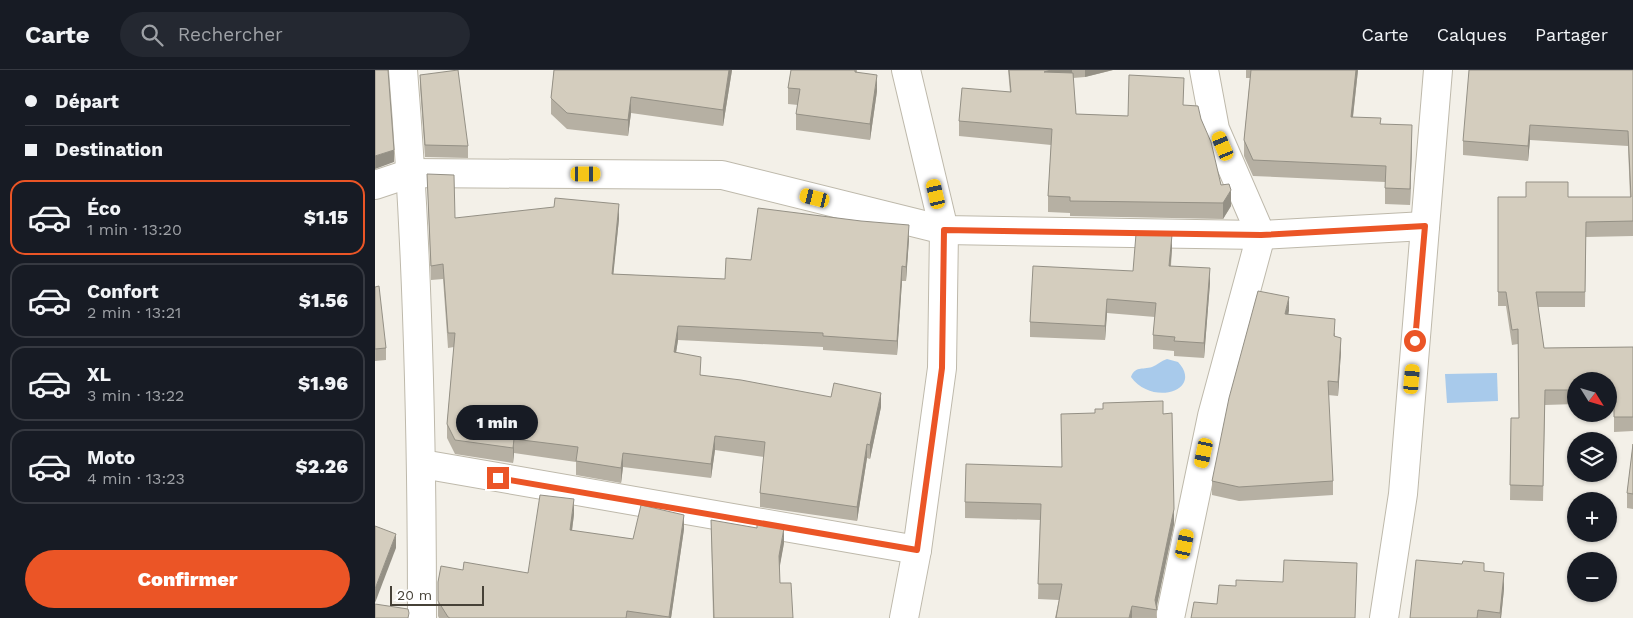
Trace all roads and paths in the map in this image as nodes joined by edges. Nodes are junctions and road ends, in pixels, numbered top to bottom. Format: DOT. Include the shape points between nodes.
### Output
graph roads {
  1 [pos="403,70"];
  2 [pos="906,70"];
  3 [pos="1204,70"];
  4 [pos="1438,70"];
  5 [pos="411,173"];
  6 [pos="375,186"];
  7 [pos="1425,226"];
  8 [pos="944,230"];
  9 [pos="1261,235"];
  10 [pos="422,464"];
  11 [pos="917,550"];
  12 [pos="422,618"];
  13 [pos="905,618"];
  14 [pos="1170,618"];
  15 [pos="1384,618"];
  1 -- 5 [label="street"];
  2 -- 8 [label="street"];
  3 -- 9 [label="street" via="1215,129"];
  4 -- 7 [label="street"];
  5 -- 6 [label="street"];
  5 -- 8 [label="street" via="722,176"];
  5 -- 10 [label="street"];
  7 -- 9 [label="street"];
  7 -- 15 [label="street" via="1403,494"];
  8 -- 9 [label="street"];
  8 -- 11 [label="street" via="942,368"];
  9 -- 14 [label="street" via="1211,416"];
  10 -- 11 [label="street"];
  10 -- 12 [label="street"];
  11 -- 13 [label="street"];
}
